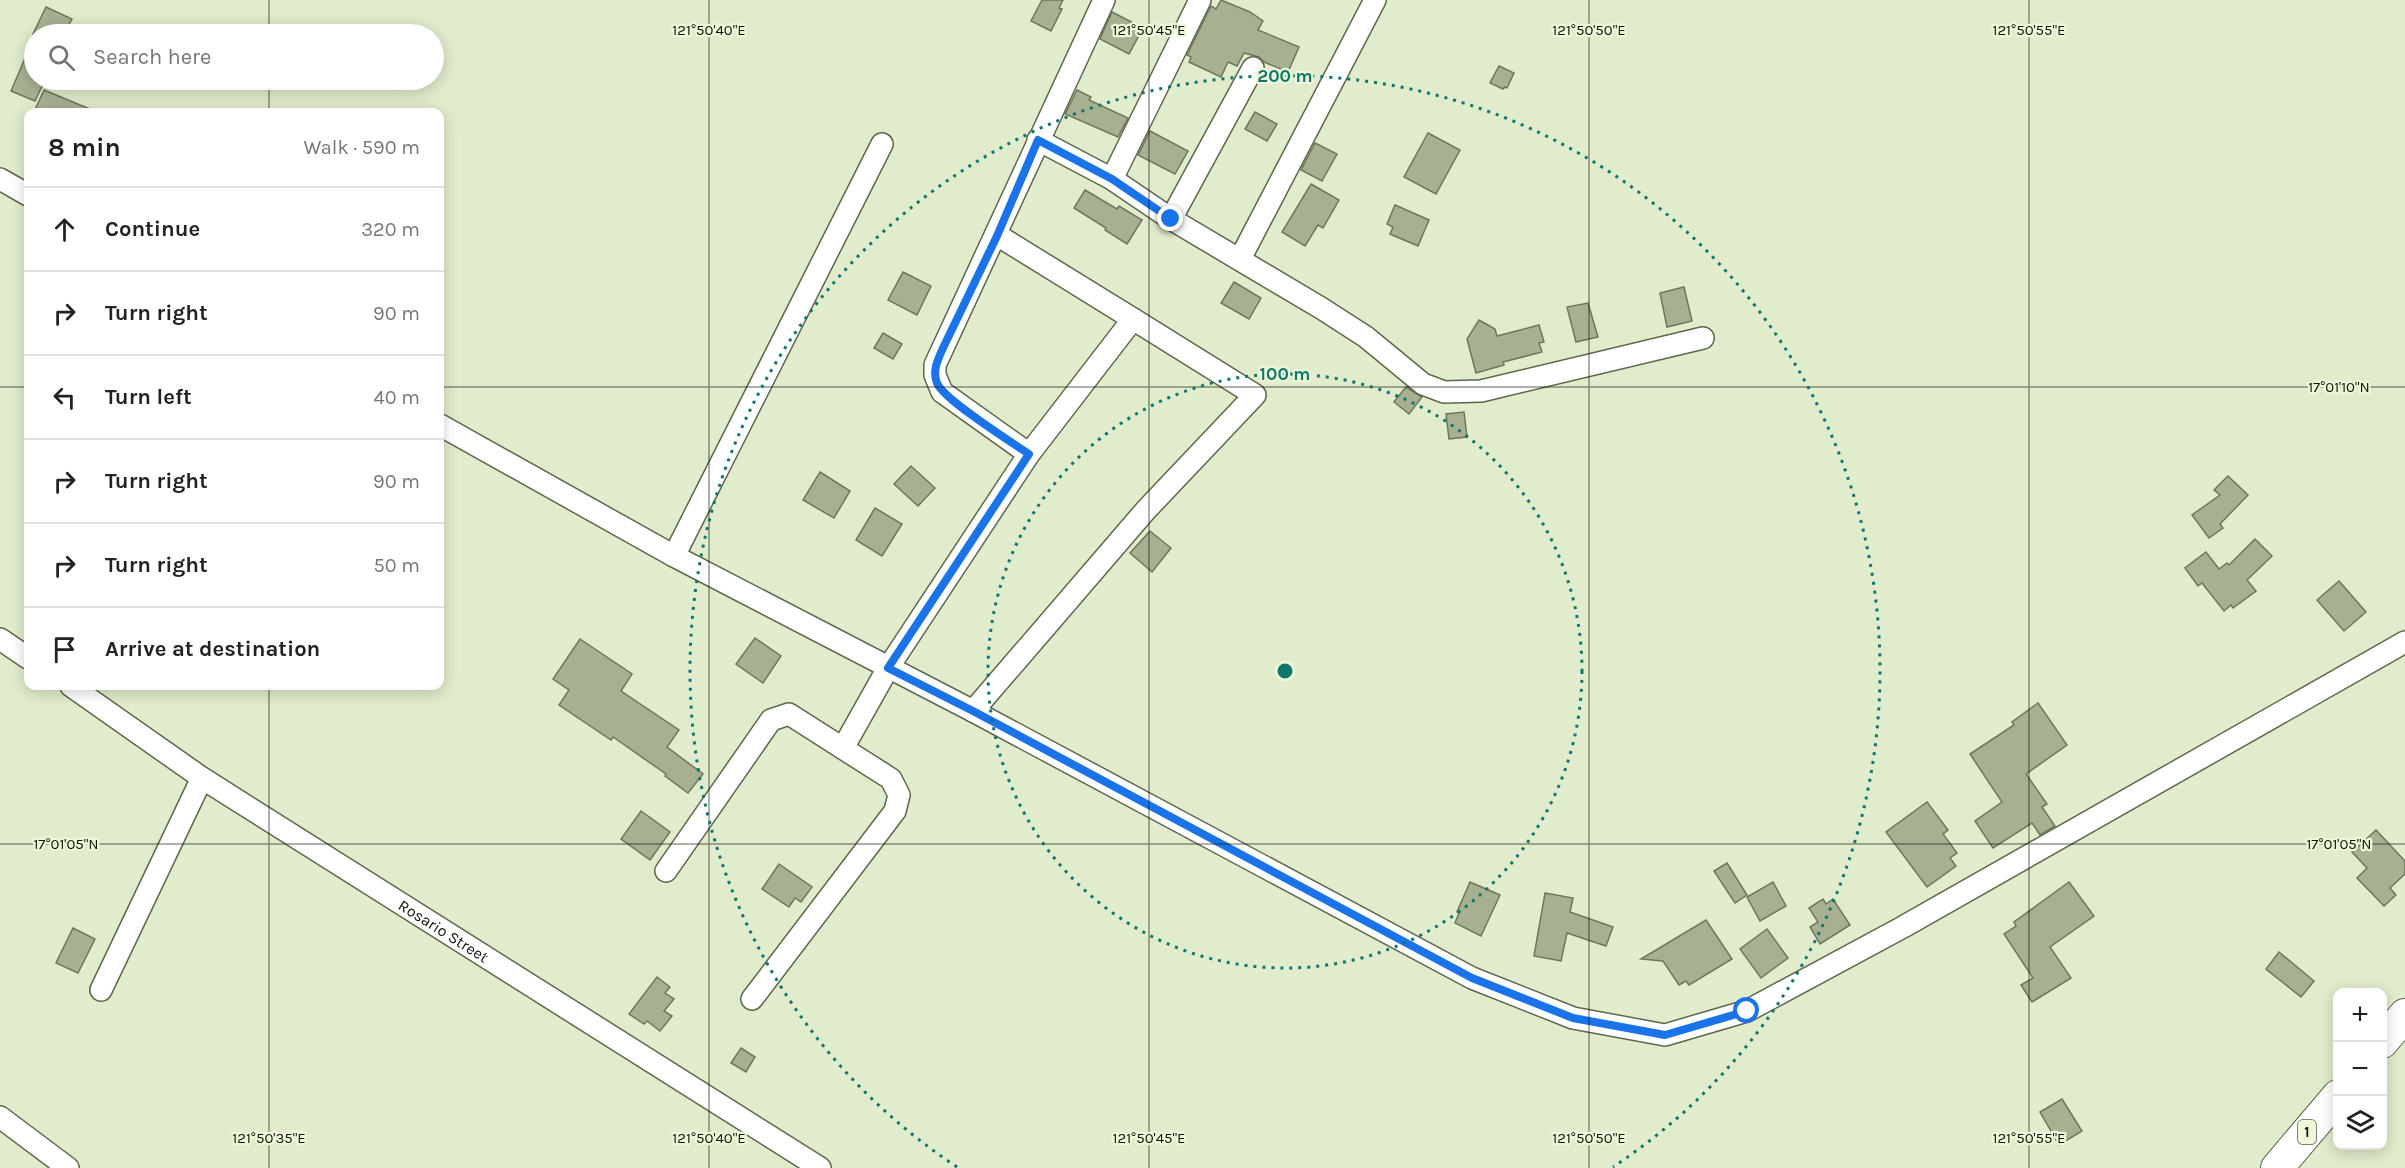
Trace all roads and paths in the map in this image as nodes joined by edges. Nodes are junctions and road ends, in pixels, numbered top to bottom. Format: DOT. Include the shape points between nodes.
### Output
graph roads {
  1 [pos="1104,0"];
  2 [pos="1200,0"];
  3 [pos="1375,0"];
  4 [pos="1252,68"];
  5 [pos="1038,140"];
  6 [pos="882,144"];
  7 [pos="0,179"];
  8 [pos="1112,179"];
  9 [pos="24,193"];
  10 [pos="1171,219"];
  11 [pos="997,236"];
  12 [pos="1239,259"];
  13 [pos="1133,319"];
  14 [pos="1703,338"];
  15 [pos="444,427"];
  16 [pos="1029,454"];
  17 [pos="674,556"];
  18 [pos="0,639"];
  19 [pos="2405,642"];
  20 [pos="24,655"];
  21 [pos="888,668"];
  22 [pos="77,690"];
  23 [pos="973,711"];
  24 [pos="843,748"];
  25 [pos="202,778"];
  26 [pos="666,871"];
  27 [pos="101,990"];
  28 [pos="752,999"];
  29 [pos="2405,1015"];
  30 [pos="2387,1036"];
  31 [pos="2333,1101"];
  32 [pos="0,1117"];
  33 [pos="68,1168"];
  34 [pos="820,1168"];
  35 [pos="2277,1168"];
  1 -- 5 [label="street"];
  2 -- 8 [label="street"];
  3 -- 12 [label="street"];
  4 -- 10 [label="street"];
  5 -- 8 [label="street"];
  5 -- 11 [label="street"];
  6 -- 17 [label="street"];
  7 -- 9 [label="street"];
  8 -- 10 [label="street"];
  10 -- 12 [label="street"];
  11 -- 13 [label="street"];
  11 -- 16 [label="street" via="934,375 942,392"];
  12 -- 14 [label="street" via="1366,338 1423,384 1444,392 1480,391"];
  13 -- 16 [label="street"];
  13 -- 23 [label="street" via="1255,395 1146,510"];
  15 -- 17 [label="street"];
  16 -- 21 [label="street"];
  17 -- 21 [label="street"];
  18 -- 20 [label="street"];
  19 -- 23 [label="street" via="1903,927 1747,1011 1665,1035 1573,1018 1472,978"];
  21 -- 23 [label="street"];
  21 -- 24 [label="street"];
  22 -- 25 [label="street, Rosario Street"];
  24 -- 26 [label="street" via="789,714 771,720"];
  24 -- 28 [label="street" via="891,779 899,795 895,812"];
  25 -- 27 [label="street"];
  25 -- 34 [label="street, Rosario Street"];
  29 -- 30 [label="highway"];
  31 -- 35 [label="highway, 1"];
  32 -- 33 [label="street"];
}
